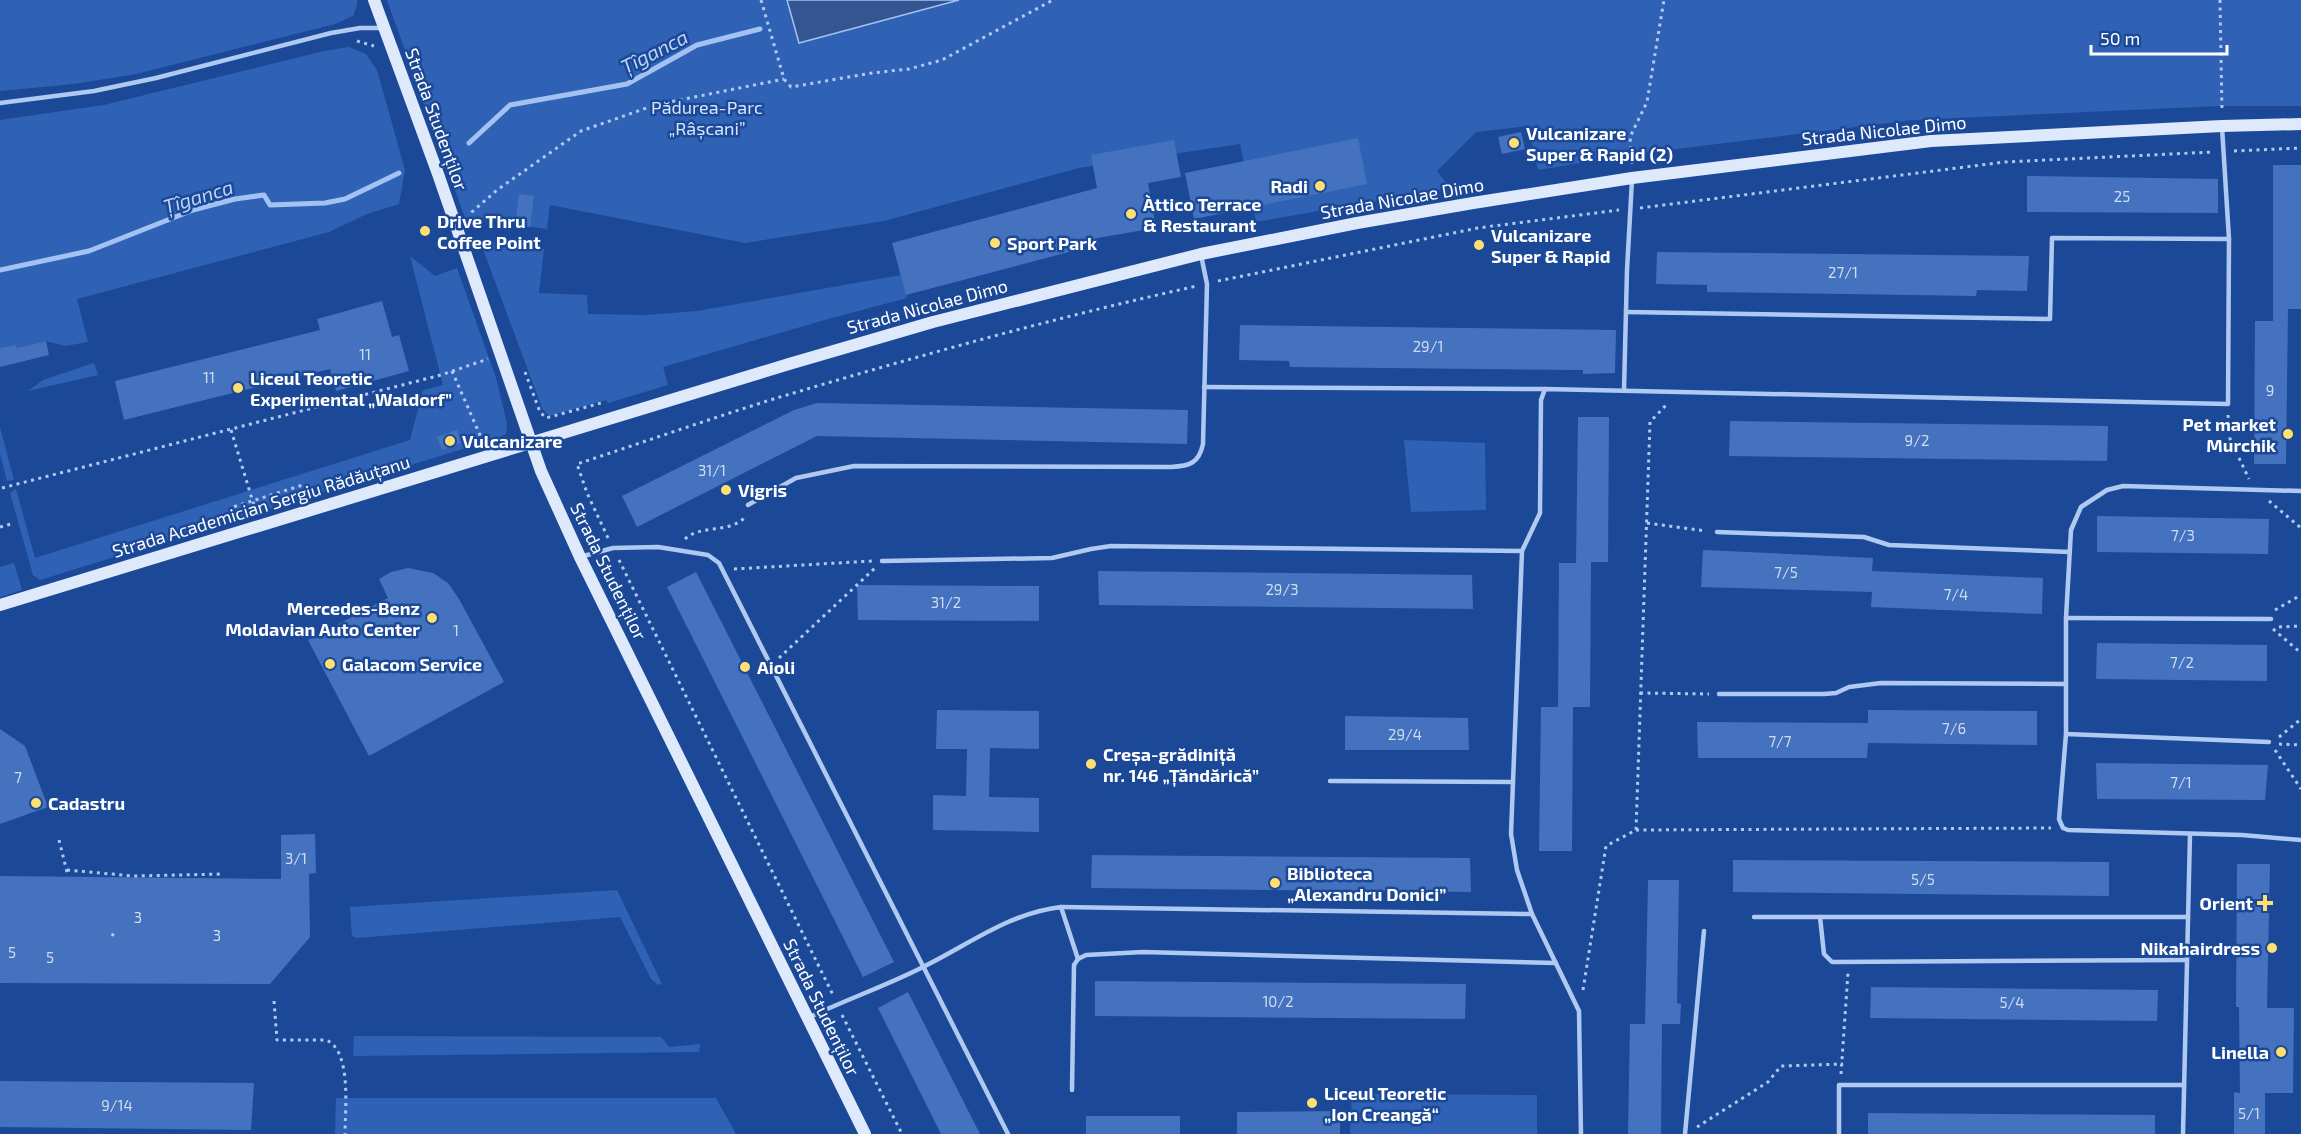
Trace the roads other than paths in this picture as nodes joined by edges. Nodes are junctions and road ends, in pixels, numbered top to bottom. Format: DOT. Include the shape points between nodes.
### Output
graph roads {
  1 [pos="374,0"];
  2 [pos="386,28"];
  3 [pos="0,103"];
  4 [pos="2301,124"];
  5 [pos="2222,126"];
  6 [pos="1632,178"];
  7 [pos="2229,239"];
  8 [pos="1201,254"];
  9 [pos="1626,312"];
  10 [pos="1204,387"];
  11 [pos="1545,389"];
  12 [pos="1624,390"];
  13 [pos="533,441"];
  14 [pos="2301,491"];
  15 [pos="748,505"];
  16 [pos="1717,532"];
  17 [pos="1522,551"];
  18 [pos="2070,552"];
  19 [pos="580,557"];
  20 [pos="882,561"];
  21 [pos="0,605"];
  22 [pos="2066,618"];
  23 [pos="2271,618"];
  24 [pos="2066,684"];
  25 [pos="1719,694"];
  26 [pos="2066,734"];
  27 [pos="2270,743"];
  28 [pos="1330,781"];
  29 [pos="1513,782"];
  30 [pos="2190,834"];
  31 [pos="2301,840"];
  32 [pos="1060,907"];
  33 [pos="1532,914"];
  34 [pos="1754,917"];
  35 [pos="1820,917"];
  36 [pos="2188,917"];
  37 [pos="1704,931"];
  38 [pos="1078,959"];
  39 [pos="2187,960"];
  40 [pos="1556,963"];
  41 [pos="925,967"];
  42 [pos="807,1019"];
  43 [pos="2184,1085"];
  44 [pos="1072,1090"];
  45 [pos="865,1134"];
  46 [pos="1008,1134"];
  47 [pos="1581,1134"];
  48 [pos="1685,1134"];
  49 [pos="1839,1134"];
  50 [pos="2183,1134"];
  1 -- 2 [label="main road, Strada Studenților"];
  2 -- 3 [label="lane" via="331,33 94,91"];
  2 -- 13 [label="main road, Strada Studenților"];
  4 -- 5 [label="main road, Strada Nicolae Dimo"];
  5 -- 6 [label="main road, Strada Nicolae Dimo" via="1931,141"];
  5 -- 7 [label="lane"];
  6 -- 8 [label="main road, Strada Nicolae Dimo" via="1369,221"];
  6 -- 9 [label="lane"];
  7 -- 9 [label="lane" via="2052,238 2050,319"];
  7 -- 12 [label="lane" via="2228,404"];
  8 -- 10 [label="lane" via="1207,284"];
  8 -- 13 [label="main road, Strada Nicolae Dimo" via="933,322"];
  9 -- 12 [label="lane"];
  10 -- 11 [label="lane"];
  10 -- 15 [label="lane" via="1202,451 1195,462 1185,466 854,466 796,478"];
  11 -- 12 [label="lane"];
  11 -- 17 [label="lane" via="1541,400 1540,513"];
  13 -- 19 [label="main road, Strada Studenților" via="541,471"];
  13 -- 21 [label="main road, Strada Academician Sergiu Rădăuțanu"];
  14 -- 18 [label="lane" via="2123,486 2107,490 2081,507 2071,530"];
  16 -- 18 [label="lane" via="1864,537 1889,545"];
  17 -- 20 [label="lane" via="1111,546 1052,558"];
  17 -- 29 [label="lane"];
  18 -- 22 [label="lane"];
  19 -- 41 [label="lane" via="613,548 658,547 708,555 719,563"];
  19 -- 42 [label="main road, Strada Studenților"];
  22 -- 23 [label="lane"];
  22 -- 24 [label="lane"];
  24 -- 25 [label="lane" via="1881,683 1824,694"];
  24 -- 26 [label="lane"];
  26 -- 27 [label="lane"];
  26 -- 30 [label="lane" via="2059,819 2062,828"];
  28 -- 29 [label="lane"];
  29 -- 33 [label="lane" via="1513,851"];
  30 -- 31 [label="lane"];
  30 -- 36 [label="lane"];
  32 -- 33 [label="lane"];
  32 -- 38 [label="lane"];
  32 -- 41 [label="lane" via="1014,918"];
  33 -- 40 [label="lane"];
  34 -- 35 [label="lane"];
  35 -- 36 [label="lane"];
  35 -- 39 [label="lane" via="1824,954 1832,962"];
  36 -- 39 [label="lane"];
  37 -- 48 [label="lane"];
  38 -- 40 [label="lane" via="1100,953 1143,952"];
  38 -- 44 [label="lane" via="1073,975"];
  39 -- 43 [label="lane"];
  40 -- 47 [label="lane" via="1579,1011"];
  41 -- 42 [label="lane"];
  41 -- 46 [label="lane"];
  42 -- 45 [label="main road, Strada Studenților"];
  43 -- 49 [label="lane" via="1839,1085"];
  43 -- 50 [label="lane"];
}
